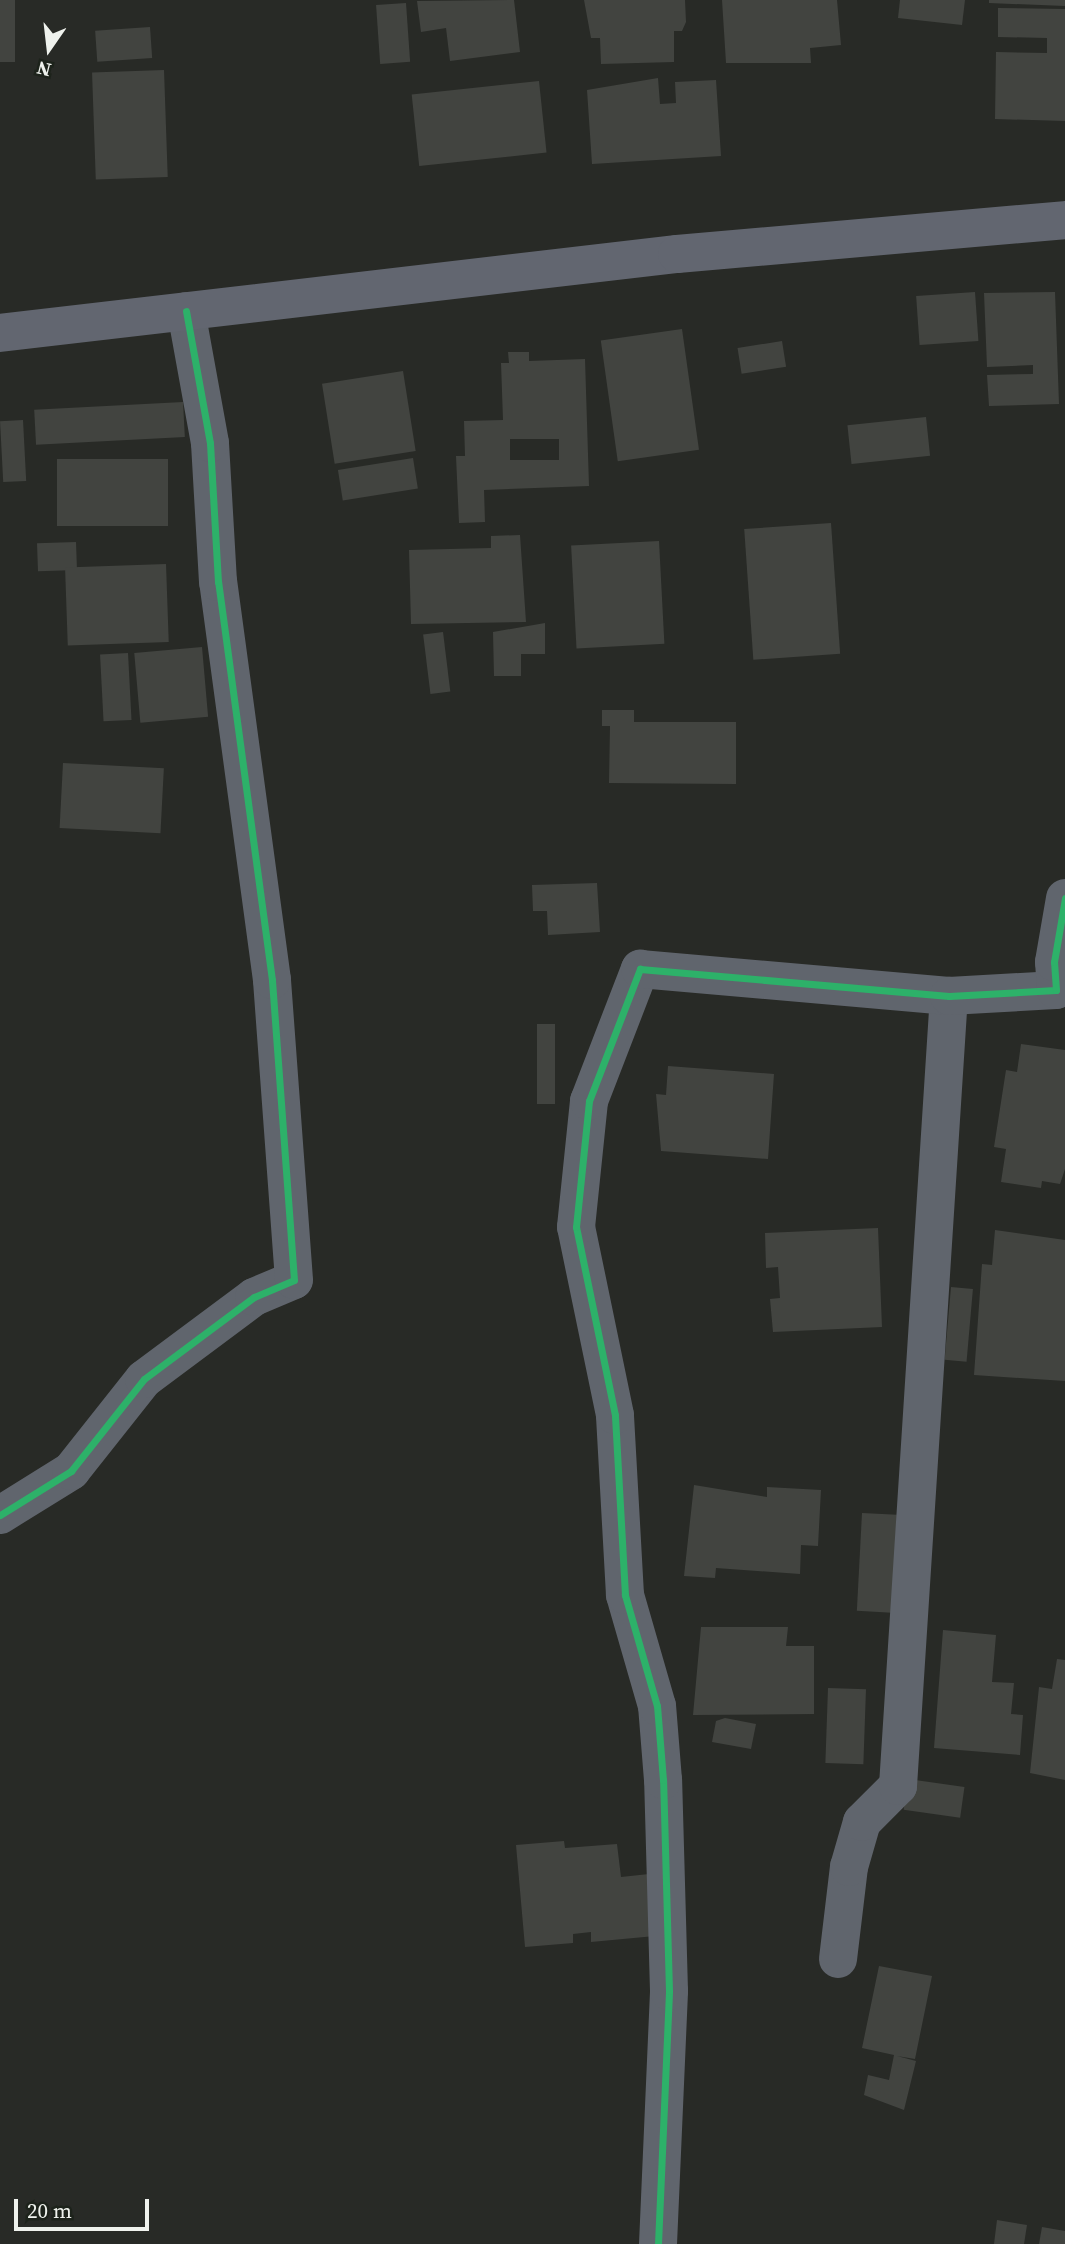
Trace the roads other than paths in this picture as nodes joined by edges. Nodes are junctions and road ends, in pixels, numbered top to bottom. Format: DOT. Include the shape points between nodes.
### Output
graph roads {
  1 [pos="1065,220"];
  2 [pos="186,311"];
  3 [pos="0,333"];
  4 [pos="1065,898"];
  5 [pos="1060,991"];
  6 [pos="949,996"];
  7 [pos="0,1514"];
  8 [pos="838,1959"];
  9 [pos="658,2244"];
  1 -- 2 [label="main road" via="677,254"];
  2 -- 3 [label="main road"];
  2 -- 7 [label="street" via="210,443 218,582 272,980 294,1280 254,1297 144,1379 71,1471"];
  4 -- 5 [label="street"];
  5 -- 6 [label="street"];
  6 -- 8 [label="street" via="898,1786 862,1822 849,1867"];
  6 -- 9 [label="street" via="640,969 589,1101 576,1227 615,1415 625,1595 657,1706 663,1780 669,1991"];
}
